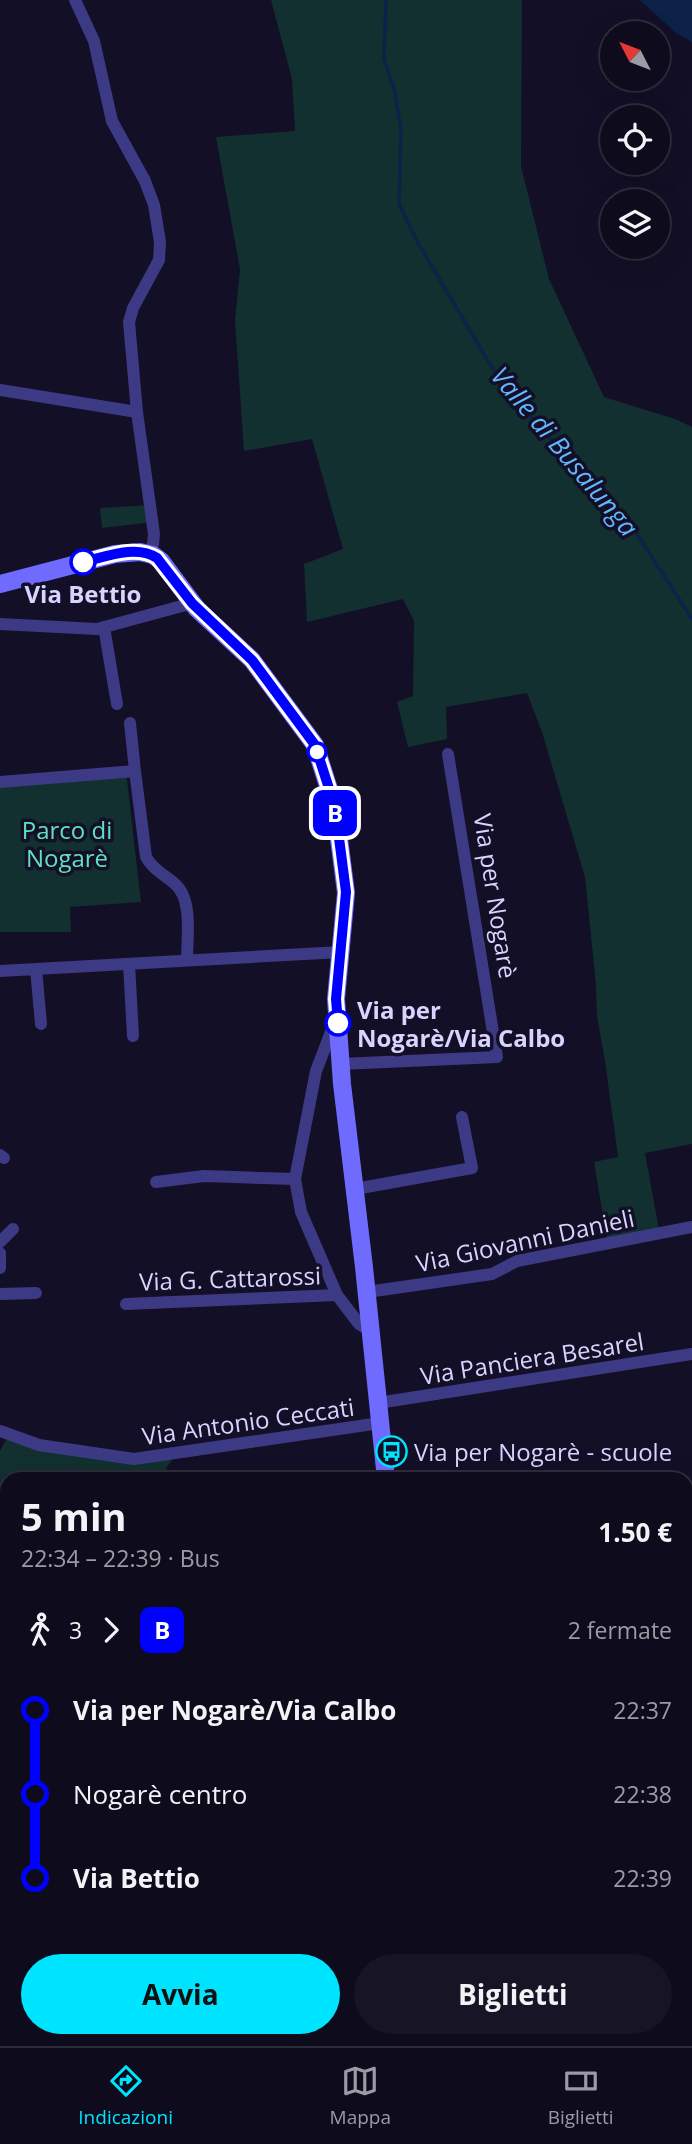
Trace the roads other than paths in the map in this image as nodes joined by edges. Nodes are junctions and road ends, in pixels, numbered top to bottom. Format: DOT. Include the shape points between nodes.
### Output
graph roads {
  1 [pos="75,0"];
  2 [pos="0,390"];
  3 [pos="137,412"];
  4 [pos="153,555"];
  5 [pos="0,584"];
  6 [pos="192,603"];
  7 [pos="0,624"];
  8 [pos="104,627"];
  9 [pos="117,704"];
  10 [pos="130,723"];
  11 [pos="448,754"];
  12 [pos="135,771"];
  13 [pos="0,782"];
  14 [pos="341,952"];
  15 [pos="187,961"];
  16 [pos="129,964"];
  17 [pos="36,969"];
  18 [pos="0,971"];
  19 [pos="41,1024"];
  20 [pos="338,1027"];
  21 [pos="132,1036"];
  22 [pos="341,1064"];
  23 [pos="462,1117"];
  24 [pos="295,1179"];
  25 [pos="156,1182"];
  26 [pos="355,1189"];
  27 [pos="692,1227"];
  28 [pos="13,1230"];
  29 [pos="0,1242"];
  30 [pos="0,1253"];
  31 [pos="0,1268"];
  32 [pos="367,1292"];
  33 [pos="36,1293"];
  34 [pos="0,1294"];
  35 [pos="337,1295"];
  36 [pos="126,1304"];
  37 [pos="371,1331"];
  38 [pos="692,1354"];
  39 [pos="378,1403"];
  40 [pos="380,1423"];
  41 [pos="0,1431"];
  42 [pos="385,1472"];
  1 -- 3 [label="street" via="94,41 112,121 154,205 160,242 159,260 132,308 129,329"];
  2 -- 3 [label="street"];
  3 -- 4 [label="street"];
  4 -- 5 [label="street" via="115,554"];
  4 -- 6 [label="street"];
  6 -- 8 [label="street"];
  6 -- 14 [label="street" via="252,660 315,745 335,807 346,892"];
  7 -- 8 [label="street"];
  8 -- 9 [label="street"];
  10 -- 12 [label="street"];
  11 -- 22 [label="street, Via per Nogarè" via="497,1057"];
  12 -- 13 [label="street"];
  12 -- 15 [label="street" via="146,857 185,896"];
  14 -- 15 [label="street"];
  14 -- 20 [label="street"];
  15 -- 16 [label="street"];
  16 -- 17 [label="street"];
  16 -- 21 [label="street"];
  17 -- 18 [label="street"];
  17 -- 19 [label="street"];
  20 -- 22 [label="street"];
  20 -- 24 [label="street" via="331,1032 316,1071"];
  22 -- 26 [label="street"];
  23 -- 26 [label="street" via="472,1168"];
  24 -- 25 [label="street" via="204,1176"];
  24 -- 35 [label="street" via="301,1212"];
  26 -- 32 [label="street"];
  27 -- 32 [label="street, Via Giovanni Danieli" via="517,1261 492,1274"];
  28 -- 29 [label="street"];
  30 -- 31 [label="street"];
  32 -- 37 [label="street"];
  33 -- 34 [label="street"];
  35 -- 36 [label="street, Via G. Cattarossi"];
  35 -- 37 [label="street" via="359,1324"];
  37 -- 39 [label="street"];
  38 -- 39 [label="street, Via Panciera Besarel"];
  39 -- 40 [label="street"];
  40 -- 41 [label="street, Via Antonio Ceccati" via="134,1459 39,1445"];
  40 -- 42 [label="street"];
}
